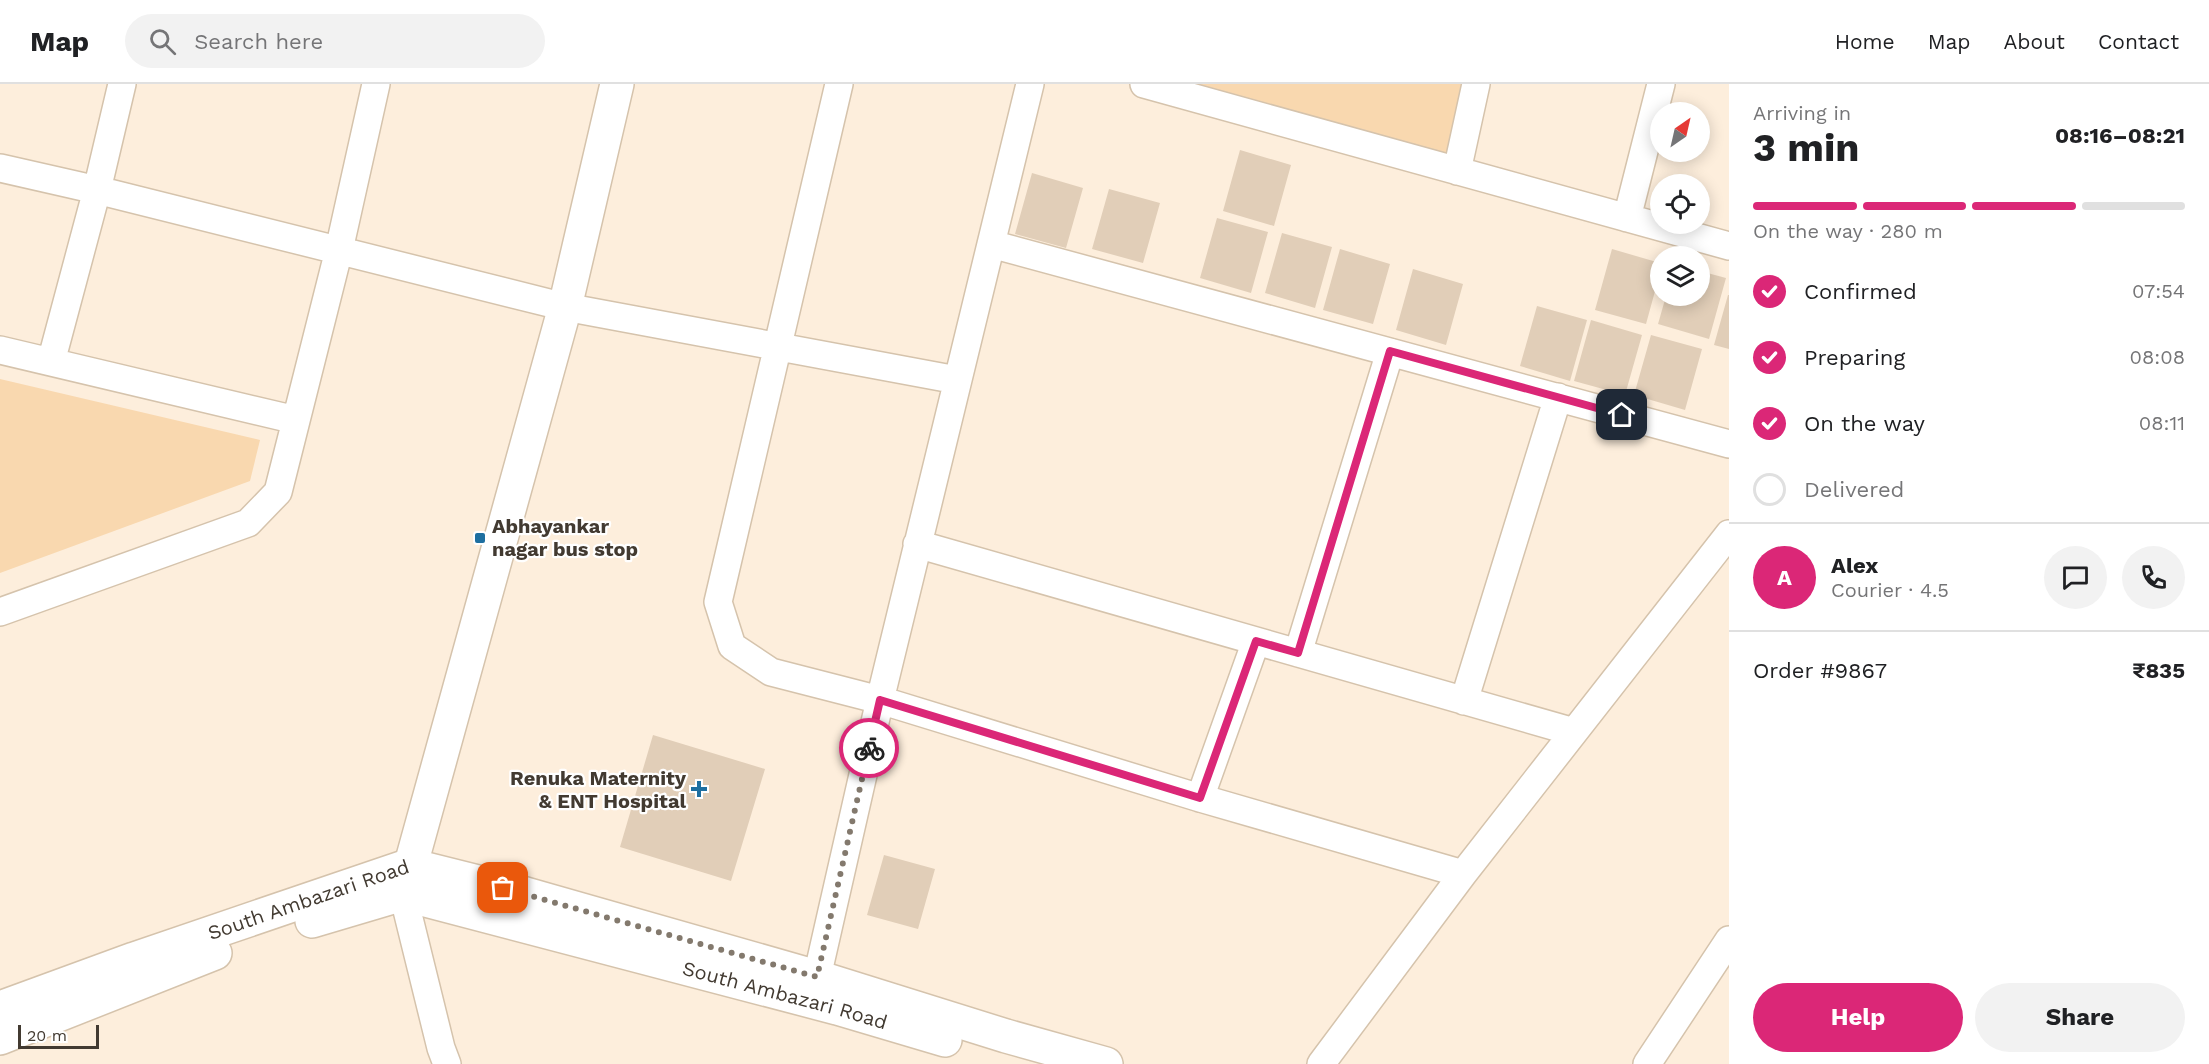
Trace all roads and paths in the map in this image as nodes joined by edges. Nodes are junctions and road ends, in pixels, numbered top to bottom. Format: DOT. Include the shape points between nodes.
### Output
graph roads {
  1 [pos="122,84"];
  2 [pos="376,84"];
  3 [pos="617,84"];
  4 [pos="838,84"];
  5 [pos="1030,84"];
  6 [pos="1144,84"];
  7 [pos="1476,84"];
  8 [pos="1661,84"];
  9 [pos="0,168"];
  10 [pos="1456,171"];
  11 [pos="97,190"];
  12 [pos="1627,218"];
  13 [pos="991,244"];
  14 [pos="1729,246"];
  15 [pos="339,250"];
  16 [pos="565,307"];
  17 [pos="778,347"];
  18 [pos="0,350"];
  19 [pos="1390,351"];
  20 [pos="51,362"];
  21 [pos="957,380"];
  22 [pos="1558,398"];
  23 [pos="296,420"];
  24 [pos="1729,444"];
  25 [pos="1729,534"];
  26 [pos="917,544"];
  27 [pos="0,612"];
  28 [pos="1256,641"];
  29 [pos="1298,653"];
  30 [pos="880,700"];
  31 [pos="1464,701"];
  32 [pos="1574,732"];
  33 [pos="1200,798"];
  34 [pos="1462,874"];
  35 [pos="407,880"];
  36 [pos="1729,940"];
  37 [pos="817,977"];
  38 [pos="0,1008"];
  39 [pos="0,1038"];
  40 [pos="447,1064"];
  41 [pos="1024,1064"];
  42 [pos="1106,1064"];
  43 [pos="1321,1064"];
  44 [pos="1647,1064"];
  1 -- 11 [label="street"];
  2 -- 15 [label="street"];
  3 -- 16 [label="main road"];
  4 -- 17 [label="street"];
  5 -- 13 [label="street"];
  6 -- 10 [label="street"];
  7 -- 10 [label="street"];
  8 -- 12 [label="street"];
  9 -- 11 [label="street"];
  10 -- 12 [label="street"];
  11 -- 15 [label="street"];
  11 -- 20 [label="street"];
  12 -- 14 [label="street"];
  13 -- 19 [label="street"];
  13 -- 21 [label="street"];
  15 -- 16 [label="street"];
  15 -- 23 [label="street"];
  16 -- 17 [label="street"];
  16 -- 35 [label="main road"];
  17 -- 21 [label="street"];
  17 -- 30 [label="street" via="718,602 732,646 771,672"];
  18 -- 20 [label="street"];
  19 -- 22 [label="street"];
  19 -- 29 [label="street"];
  20 -- 23 [label="street"];
  21 -- 26 [label="street"];
  22 -- 24 [label="street"];
  22 -- 31 [label="street"];
  23 -- 27 [label="street" via="278,492 248,523"];
  25 -- 32 [label="street"];
  26 -- 28 [label="street"];
  26 -- 30 [label="street"];
  28 -- 29 [label="street"];
  28 -- 33 [label="street"];
  29 -- 31 [label="street"];
  30 -- 33 [label="street"];
  30 -- 37 [label="street"];
  31 -- 32 [label="street"];
  32 -- 34 [label="street"];
  33 -- 34 [label="street"];
  34 -- 43 [label="street"];
  35 -- 37 [label="main road, South Ambazari Road" via="526,894"];
  35 -- 38 [label="main road, South Ambazari Road" via="134,959"];
  35 -- 39 [label="main road, South Ambazari Road"];
  35 -- 40 [label="street"];
  35 -- 41 [label="main road, South Ambazari Road"];
  36 -- 44 [label="street"];
  37 -- 42 [label="main road, South Ambazari Road"];
}
